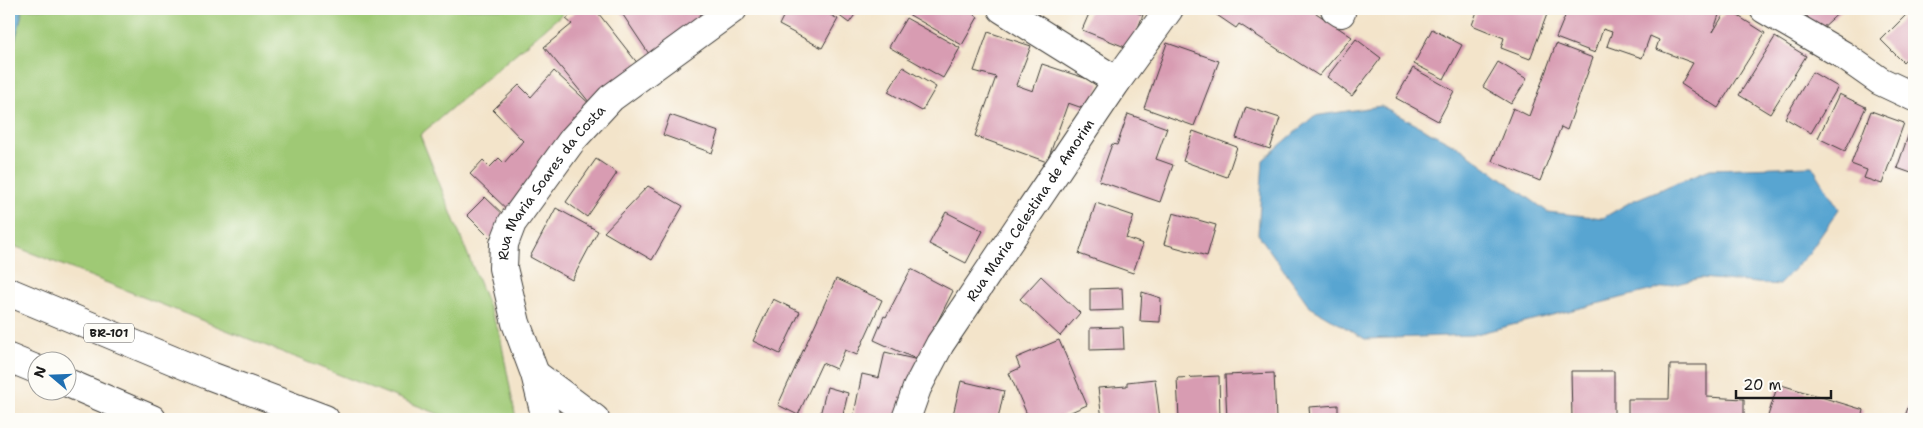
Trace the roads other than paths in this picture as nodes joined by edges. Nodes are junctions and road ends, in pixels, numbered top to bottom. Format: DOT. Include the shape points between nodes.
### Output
graph roads {
  1 [pos="733,9"];
  2 [pos="1002,9"];
  3 [pos="1169,9"];
  4 [pos="1764,9"];
  5 [pos="1117,81"];
  6 [pos="1914,97"];
  7 [pos="9,292"];
  8 [pos="9,358"];
  9 [pos="28,366"];
  10 [pos="535,374"];
  11 [pos="78,387"];
  12 [pos="152,419"];
  13 [pos="325,419"];
  14 [pos="546,419"];
  15 [pos="595,419"];
  16 [pos="906,419"];
  1 -- 10 [label="main road, Rua Maria Soares da Costa" via="611,98 573,139 512,223 504,244 503,268 516,323"];
  2 -- 5 [label="main road"];
  3 -- 5 [label="main road, Rua Maria Celestina de Amorim"];
  4 -- 6 [label="main road" via="1843,55 1880,81"];
  5 -- 16 [label="main road, Rua Maria Celestina de Amorim" via="940,344 917,388"];
  7 -- 13 [label="main road, BR-101" via="208,375"];
  8 -- 9 [label="main road"];
  10 -- 14 [label="main road, Rua Maria Soares da Costa"];
  10 -- 15 [label="main road"];
  11 -- 12 [label="main road"];
}
